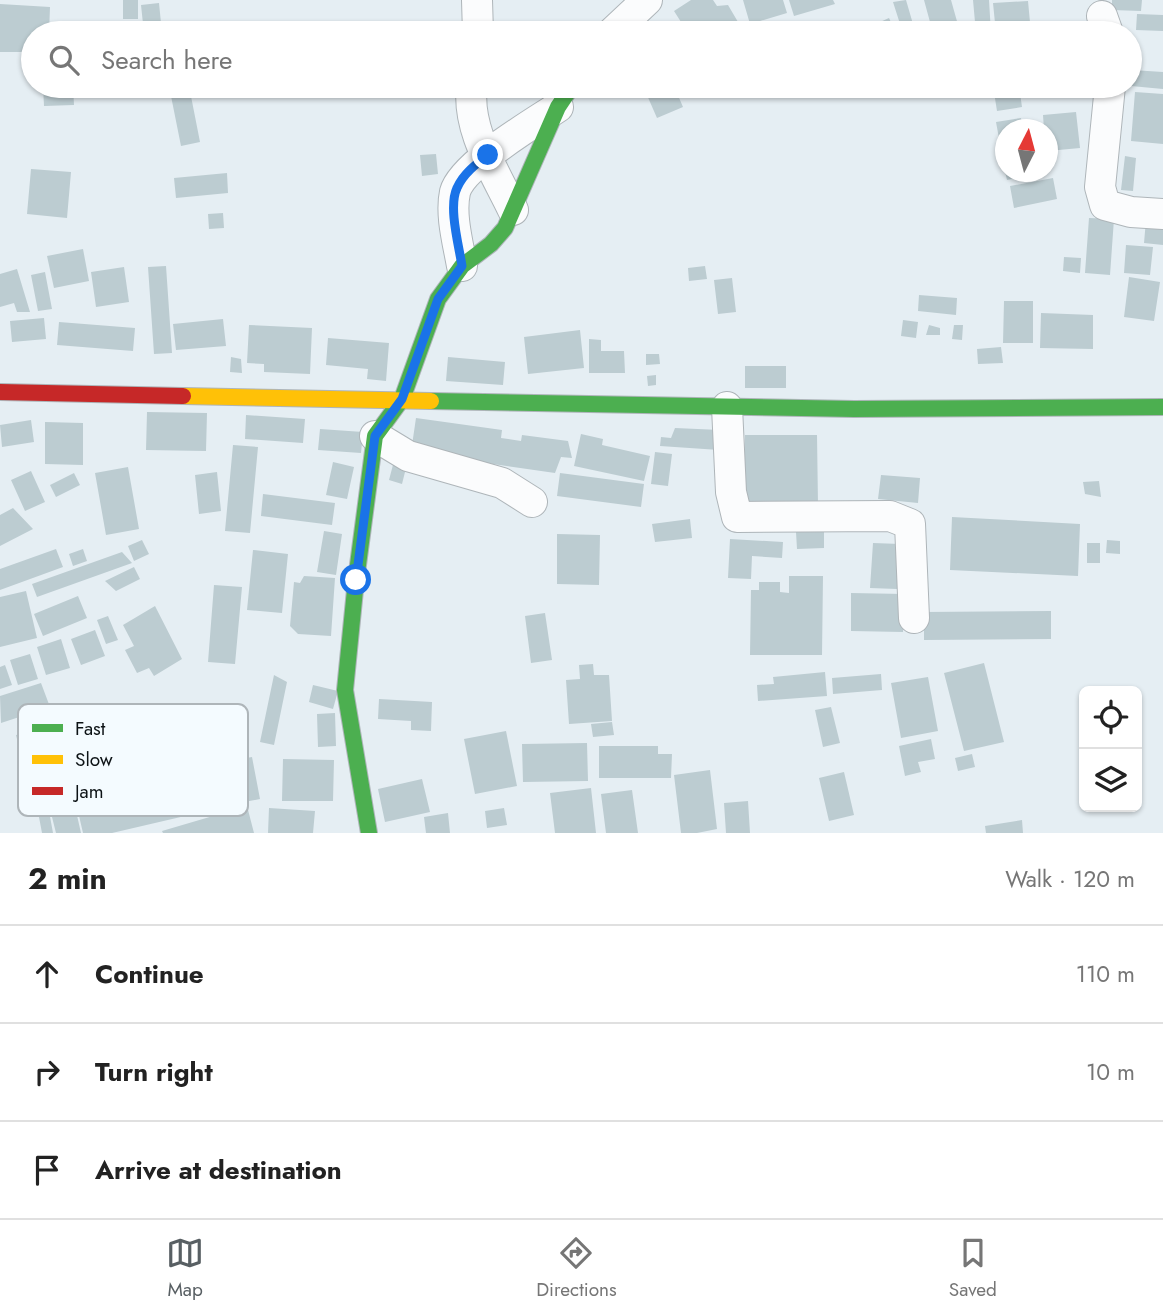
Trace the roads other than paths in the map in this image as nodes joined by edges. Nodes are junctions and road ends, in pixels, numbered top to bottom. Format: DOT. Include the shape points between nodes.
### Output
graph roads {
  1 [pos="477,0"];
  2 [pos="646,0"];
  3 [pos="478,21"];
  4 [pos="624,21"];
  5 [pos="471,98"];
  6 [pos="562,98"];
  7 [pos="564,98"];
  8 [pos="1109,98"];
  9 [pos="488,155"];
  10 [pos="513,210"];
  11 [pos="1163,214"];
  12 [pos="462,266"];
  13 [pos="0,392"];
  14 [pos="402,399"];
  15 [pos="727,407"];
  16 [pos="1163,407"];
  17 [pos="375,436"];
  18 [pos="532,502"];
  19 [pos="914,618"];
  20 [pos="369,833"];
  1 -- 3 [label="street"];
  2 -- 4 [label="street"];
  5 -- 9 [label="street" via="476,131"];
  6 -- 9 [label="street"];
  7 -- 10 [label="street"];
  8 -- 11 [label="street" via="1100,187 1105,205"];
  9 -- 10 [label="street"];
  9 -- 12 [label="street" via="456,189 454,212"];
  10 -- 12 [label="street" via="491,244"];
  12 -- 14 [label="street" via="438,299"];
  13 -- 14 [label="street"];
  14 -- 15 [label="street"];
  14 -- 17 [label="street"];
  15 -- 16 [label="street"];
  15 -- 19 [label="street" via="731,492 737,517 890,516 910,524"];
  17 -- 18 [label="street" via="408,456 502,483"];
  17 -- 20 [label="street" via="345,690"];
}
